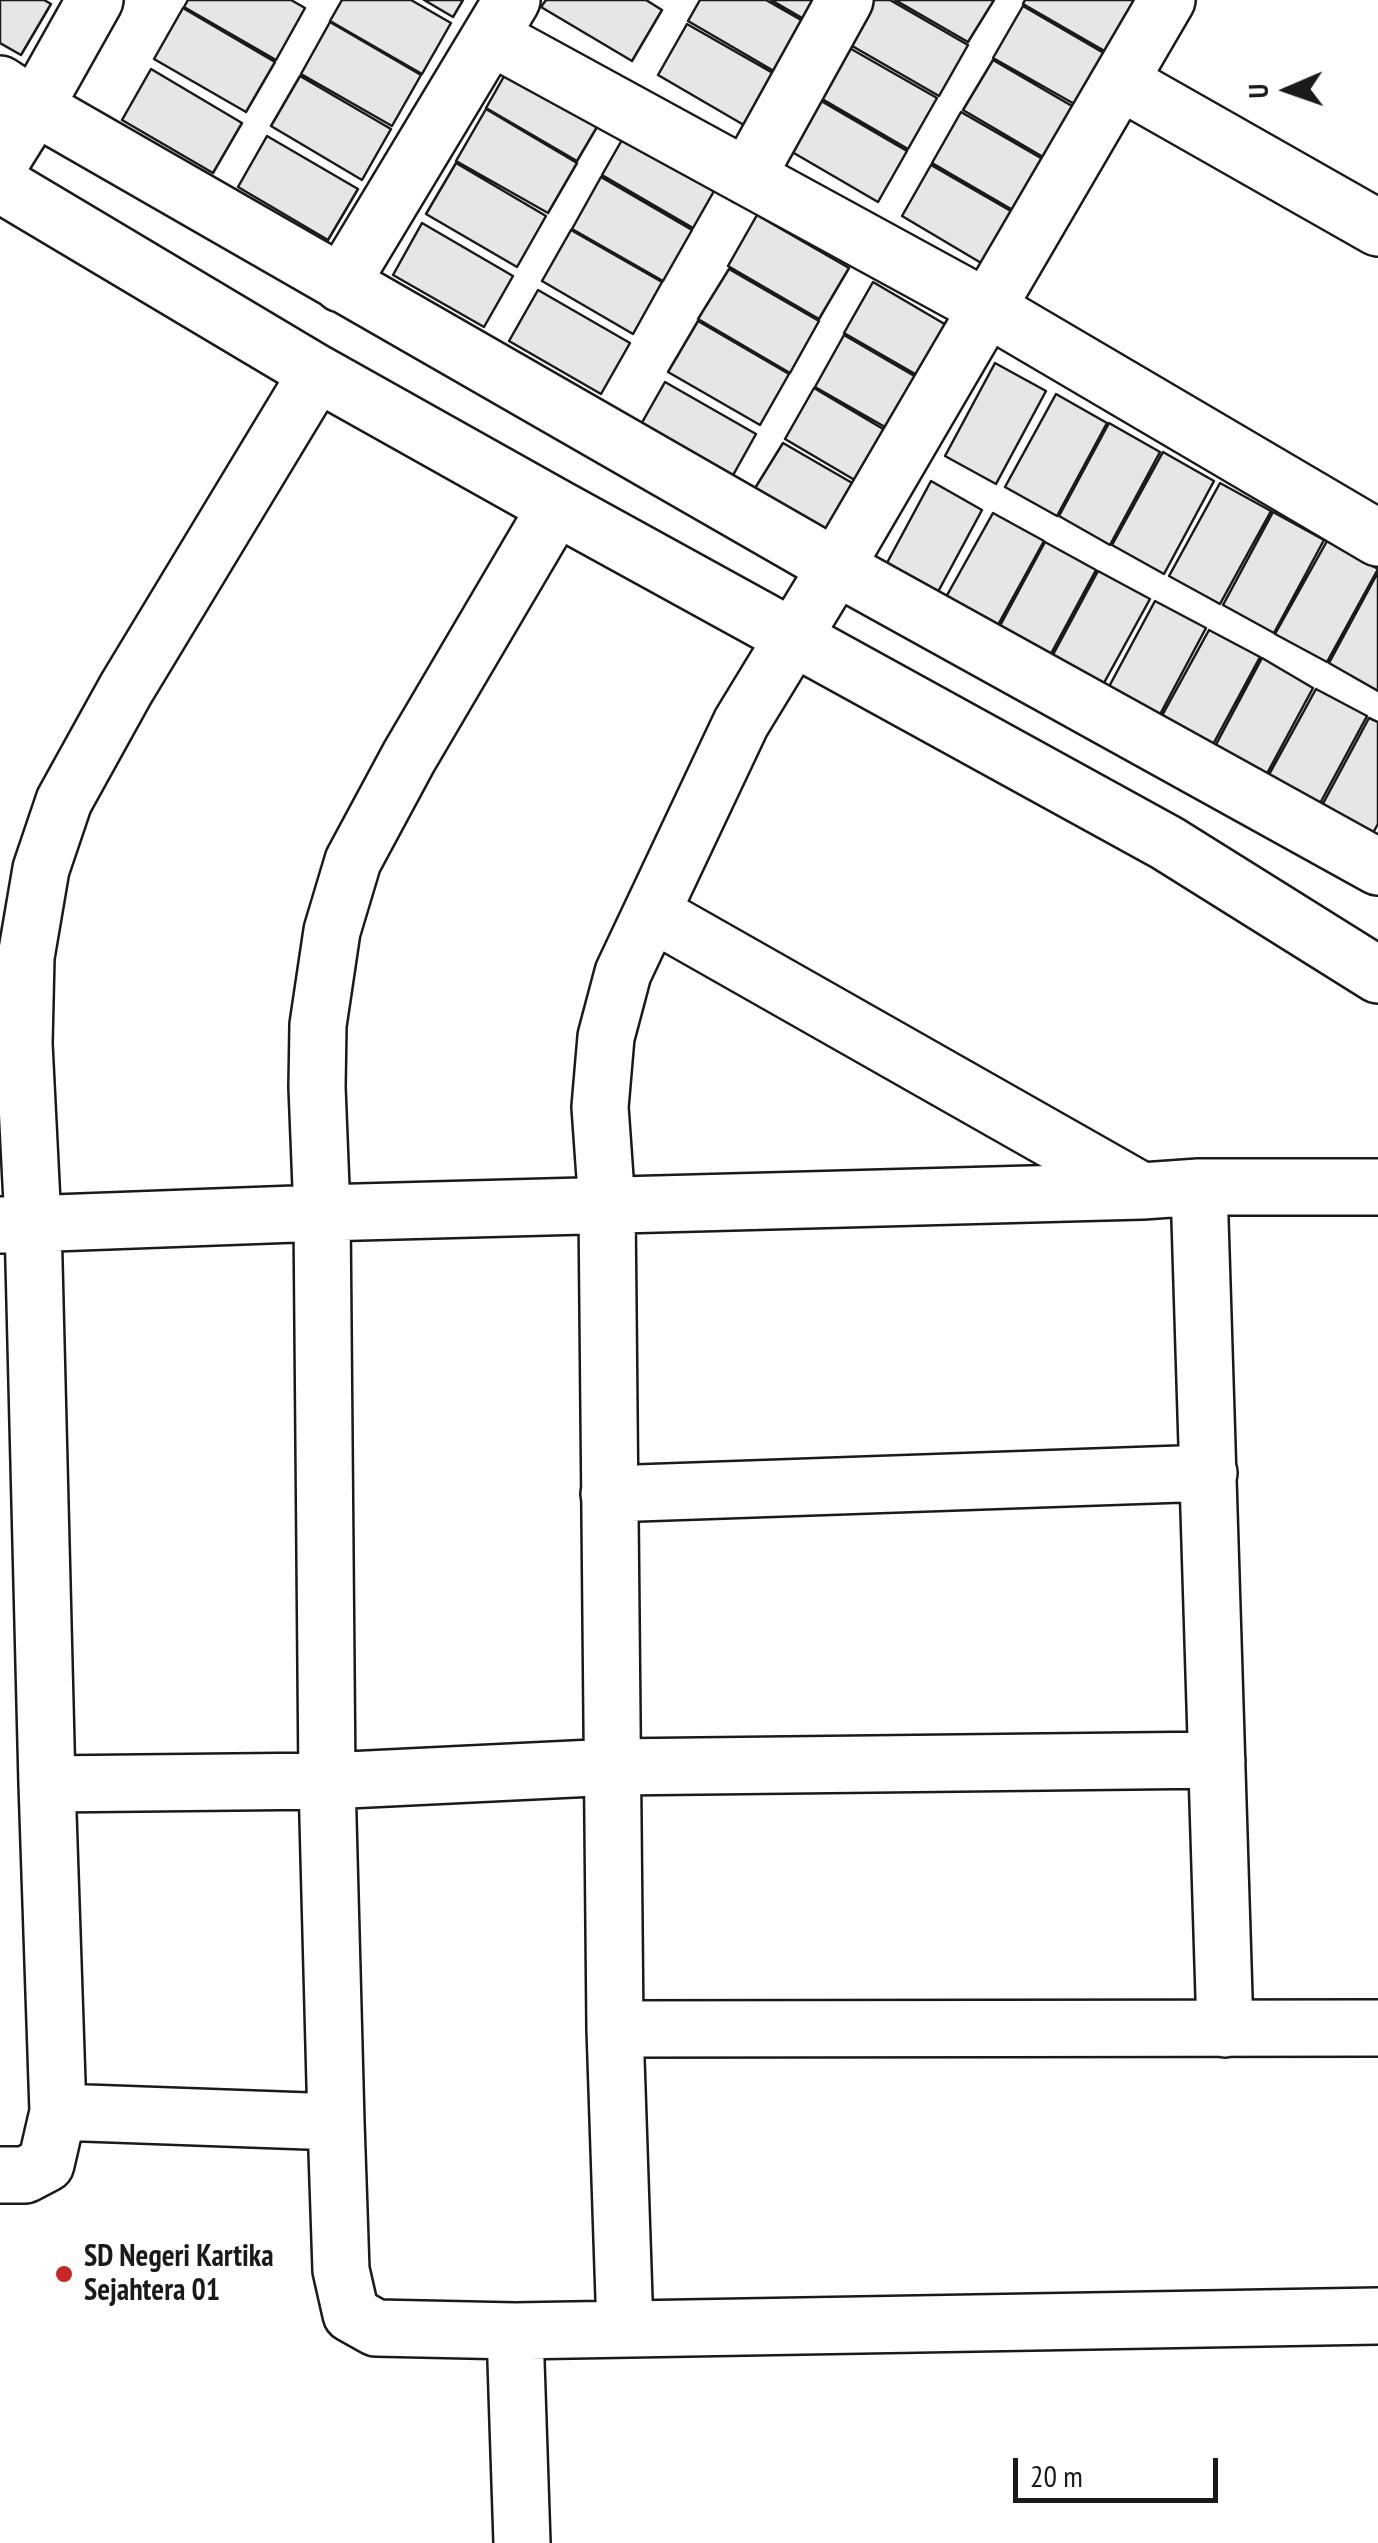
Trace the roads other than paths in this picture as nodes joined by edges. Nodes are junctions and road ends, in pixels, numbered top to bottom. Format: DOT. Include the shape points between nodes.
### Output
graph roads {
  1 [pos="95,0"];
  2 [pos="845,0"];
  3 [pos="1167,0"];
  4 [pos="502,19"];
  5 [pos="1121,82"];
  6 [pos="18,95"];
  7 [pos="0,163"];
  8 [pos="747,177"];
  9 [pos="0,184"];
  10 [pos="1378,228"];
  11 [pos="341,284"];
  12 [pos="986,308"];
  13 [pos="317,373"];
  14 [pos="556,508"];
  15 [pos="1378,538"];
  16 [pos="836,567"];
  17 [pos="793,637"];
  18 [pos="1378,867"];
  19 [pos="652,912"];
  20 [pos="1378,975"];
  21 [pos="1198,1187"];
  22 [pos="1378,1187"];
  23 [pos="1142,1191"];
  24 [pos="607,1206"];
  25 [pos="322,1213"];
  26 [pos="16,1224"];
  27 [pos="1208,1473"];
  28 [pos="609,1494"];
  29 [pos="1218,1760"];
  30 [pos="614,1767"];
  31 [pos="328,1781"];
  32 [pos="47,1784"];
  33 [pos="616,2028"];
  34 [pos="1378,2028"];
  35 [pos="1224,2029"];
  36 [pos="58,2112"];
  37 [pos="336,2122"];
  38 [pos="0,2175"];
  39 [pos="1378,2316"];
  40 [pos="625,2330"];
  41 [pos="516,2331"];
  42 [pos="522,2543"];
  1 -- 6 [label="street"];
  2 -- 8 [label="street"];
  3 -- 5 [label="street"];
  4 -- 8 [label="street"];
  4 -- 11 [label="street"];
  5 -- 10 [label="street"];
  5 -- 12 [label="street"];
  6 -- 7 [label="street"];
  6 -- 11 [label="street"];
  8 -- 12 [label="street"];
  9 -- 13 [label="street"];
  11 -- 16 [label="street"];
  12 -- 15 [label="street"];
  12 -- 16 [label="street"];
  13 -- 14 [label="street"];
  13 -- 26 [label="street" via="64,801 41,869 26,957"];
  14 -- 17 [label="street"];
  14 -- 25 [label="street" via="354,861 332,930 318,1024"];
  16 -- 17 [label="street"];
  16 -- 18 [label="street"];
  17 -- 19 [label="street" via="741,724"];
  17 -- 20 [label="street" via="1167,843"];
  19 -- 23 [label="street"];
  19 -- 24 [label="street" via="623,973 606,1038 600,1107"];
  21 -- 22 [label="street"];
  21 -- 23 [label="street"];
  21 -- 27 [label="street"];
  23 -- 24 [label="street"];
  24 -- 25 [label="street"];
  24 -- 28 [label="street"];
  25 -- 26 [label="street"];
  25 -- 31 [label="street"];
  26 -- 32 [label="street"];
  27 -- 28 [label="street"];
  27 -- 29 [label="street"];
  28 -- 30 [label="street"];
  29 -- 30 [label="street"];
  29 -- 35 [label="street"];
  30 -- 31 [label="street"];
  30 -- 33 [label="street"];
  31 -- 32 [label="street"];
  31 -- 37 [label="street"];
  32 -- 36 [label="street"];
  33 -- 35 [label="street"];
  33 -- 40 [label="street"];
  34 -- 35 [label="street"];
  36 -- 37 [label="street"];
  36 -- 38 [label="street" via="46,2164"];
  37 -- 41 [label="street" via="341,2270 350,2314 376,2328"];
  39 -- 40 [label="street"];
  40 -- 41 [label="street"];
  41 -- 42 [label="street"];
}
